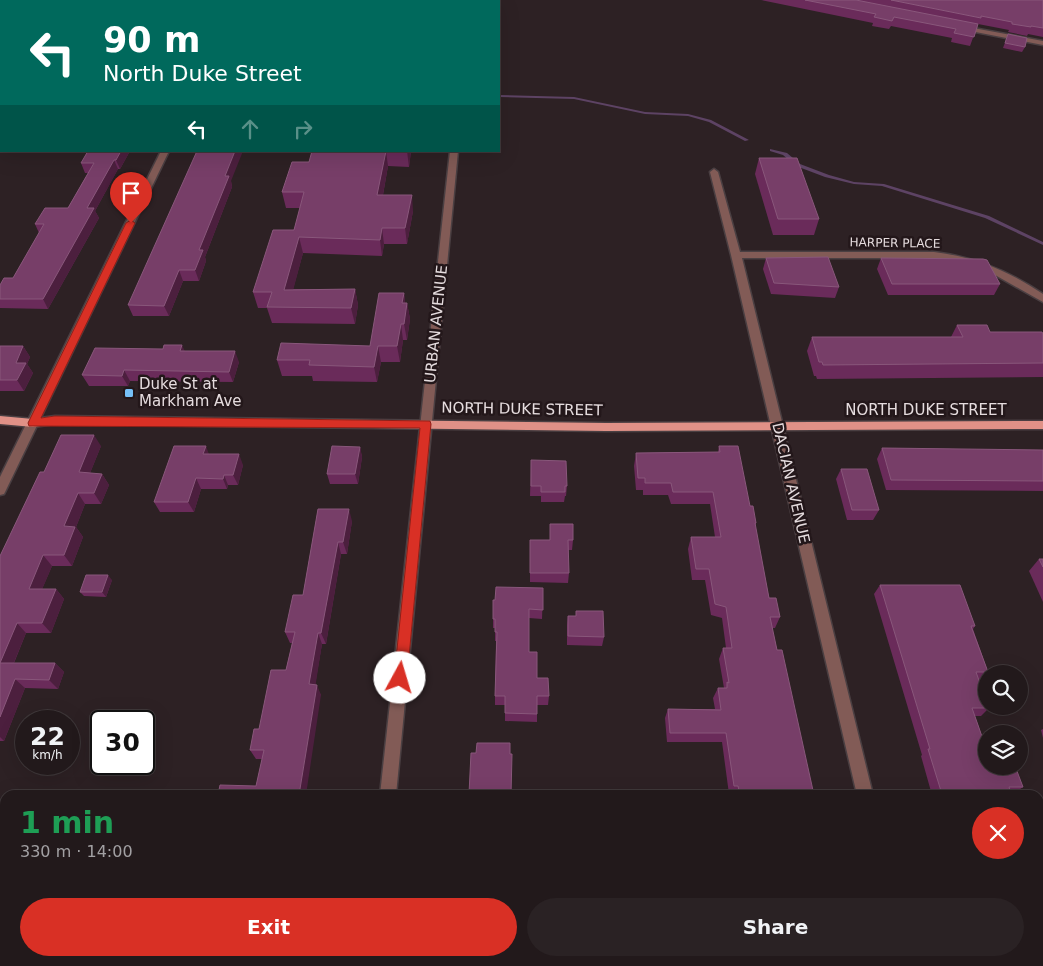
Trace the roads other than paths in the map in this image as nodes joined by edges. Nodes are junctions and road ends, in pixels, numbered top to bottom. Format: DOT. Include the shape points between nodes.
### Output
graph roads {
  1 [pos="948,25"];
  2 [pos="1043,44"];
  3 [pos="165,152"];
  4 [pos="454,152"];
  5 [pos="714,172"];
  6 [pos="736,255"];
  7 [pos="1043,299"];
  8 [pos="0,420"];
  9 [pos="33,423"];
  10 [pos="426,424"];
  11 [pos="1043,426"];
  12 [pos="777,427"];
  13 [pos="0,490"];
  14 [pos="389,790"];
  15 [pos="864,790"];
  1 -- 2 [label="street"];
  3 -- 9 [label="street"];
  4 -- 10 [label="street, URBAN AVENUE"];
  5 -- 6 [label="street, DACIAN AVENUE"];
  6 -- 7 [label="street, HARPER PLACE" via="954,256 994,269"];
  6 -- 12 [label="street, DACIAN AVENUE"];
  8 -- 9 [label="main road, NORTH DUKE STREET"];
  9 -- 10 [label="main road, NORTH DUKE STREET" via="55,420"];
  9 -- 13 [label="street"];
  10 -- 12 [label="main road, NORTH DUKE STREET"];
  10 -- 14 [label="street, URBAN AVENUE"];
  11 -- 12 [label="main road, NORTH DUKE STREET"];
  12 -- 15 [label="street, DACIAN AVENUE"];
}
